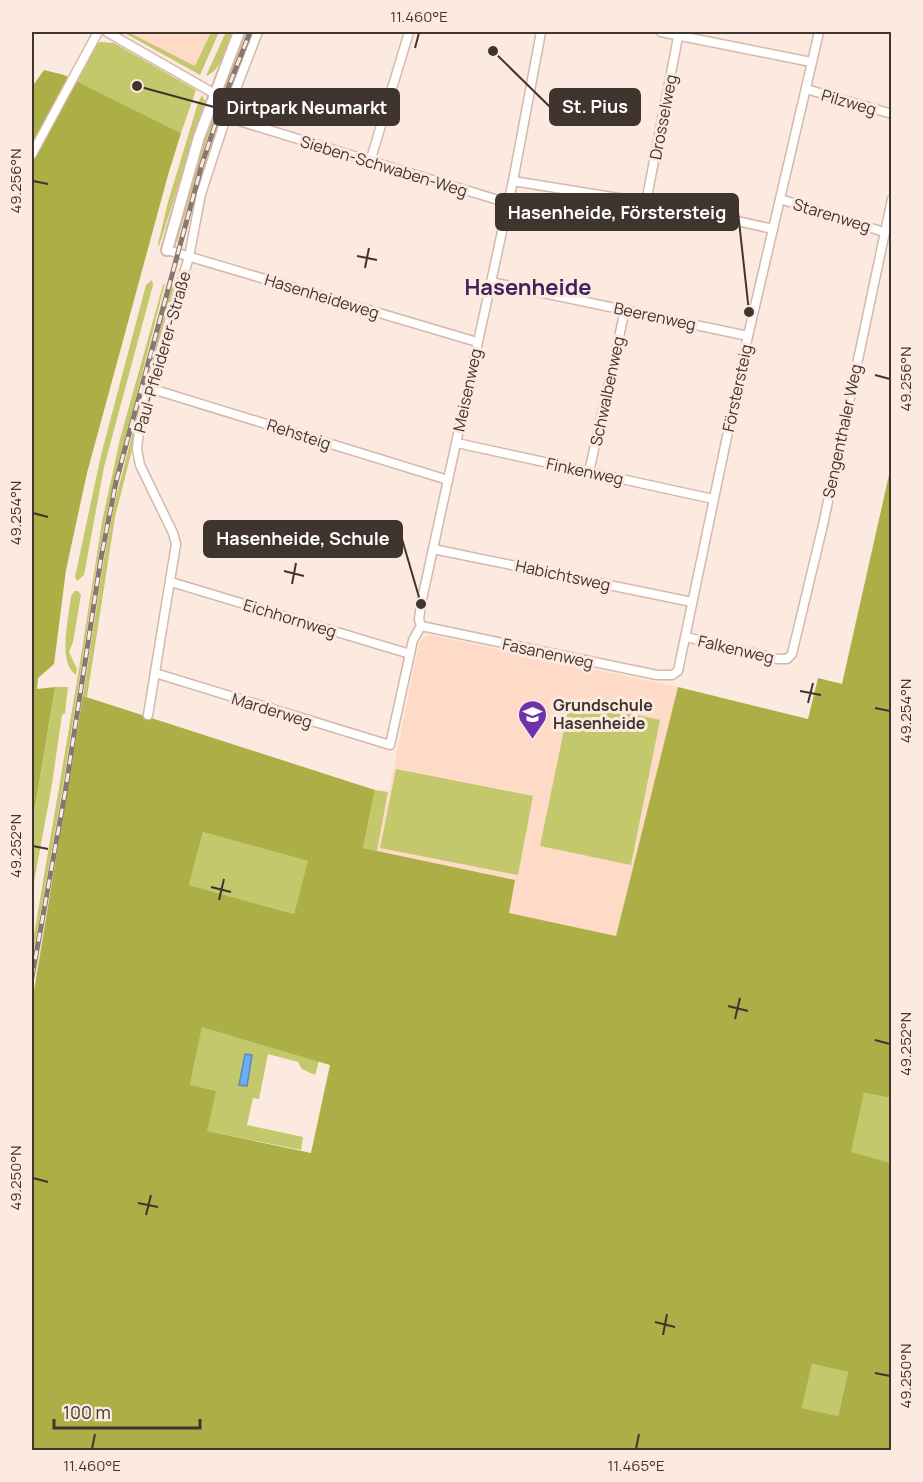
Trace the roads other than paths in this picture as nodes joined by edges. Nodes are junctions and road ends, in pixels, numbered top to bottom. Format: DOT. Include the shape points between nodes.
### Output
graph roads {
  1 [pos="98,32"];
  2 [pos="108,32"];
  3 [pos="239,32"];
  4 [pos="258,32"];
  5 [pos="409,32"];
  6 [pos="541,32"];
  7 [pos="661,32"];
  8 [pos="819,32"];
  9 [pos="679,33"];
  10 [pos="811,62"];
  11 [pos="806,89"];
  12 [pos="215,94"];
  13 [pos="891,114"];
  14 [pos="226,117"];
  15 [pos="32,154"];
  16 [pos="370,162"];
  17 [pos="513,181"];
  18 [pos="780,199"];
  19 [pos="891,199"];
  20 [pos="646,202"];
  21 [pos="508,203"];
  22 [pos="773,229"];
  23 [pos="884,232"];
  24 [pos="167,250"];
  25 [pos="189,257"];
  26 [pos="491,282"];
  27 [pos="625,310"];
  28 [pos="748,336"];
  29 [pos="477,342"];
  30 [pos="149,388"];
  31 [pos="457,443"];
  32 [pos="589,472"];
  33 [pos="448,480"];
  34 [pos="713,499"];
  35 [pos="433,549"];
  36 [pos="171,582"];
  37 [pos="692,602"];
  38 [pos="421,626"];
  39 [pos="686,637"];
  40 [pos="410,654"];
  41 [pos="787,659"];
  42 [pos="155,673"];
  43 [pos="675,675"];
  44 [pos="148,715"];
  45 [pos="390,745"];
  1 -- 15 [label="street"];
  2 -- 12 [label="street"];
  3 -- 12 [label="street"];
  4 -- 14 [label="street, Paul-Pfleiderer-Straße"];
  5 -- 16 [label="street"];
  6 -- 17 [label="street, Meisenweg"];
  7 -- 9 [label="street"];
  8 -- 10 [label="street, Förstersteig"];
  9 -- 10 [label="street"];
  9 -- 20 [label="street, Drosselweg"];
  10 -- 11 [label="street, Förstersteig"];
  11 -- 13 [label="street, Pilzweg"];
  11 -- 18 [label="street, Förstersteig"];
  12 -- 24 [label="street"];
  14 -- 16 [label="street, Sieben-Schwaben-Weg"];
  14 -- 25 [label="street, Paul-Pfleiderer-Straße" via="201,194"];
  16 -- 21 [label="street, Sieben-Schwaben-Weg"];
  17 -- 20 [label="street"];
  17 -- 21 [label="street, Meisenweg"];
  18 -- 22 [label="street, Förstersteig"];
  18 -- 23 [label="street, Starenweg"];
  19 -- 23 [label="street, Sengenthaler Weg"];
  20 -- 22 [label="street"];
  21 -- 26 [label="street, Meisenweg"];
  22 -- 28 [label="street, Förstersteig"];
  23 -- 41 [label="street, Sengenthaler Weg" via="794,650"];
  24 -- 25 [label="street, Hasenheideweg"];
  25 -- 29 [label="street, Hasenheideweg"];
  25 -- 30 [label="street, Paul-Pfleiderer-Straße"];
  26 -- 27 [label="street, Beerenweg"];
  26 -- 29 [label="street, Meisenweg"];
  27 -- 28 [label="street, Beerenweg"];
  27 -- 32 [label="street, Schwalbenweg"];
  28 -- 34 [label="street, Förstersteig"];
  29 -- 31 [label="street, Meisenweg"];
  30 -- 33 [label="street, Rehsteig"];
  30 -- 36 [label="street, Paul-Pfleiderer-Straße" via="138,430 137,454 174,538"];
  31 -- 32 [label="street, Finkenweg"];
  31 -- 33 [label="street, Meisenweg"];
  32 -- 34 [label="street, Finkenweg"];
  33 -- 35 [label="street, Meisenweg"];
  34 -- 37 [label="street, Förstersteig"];
  35 -- 37 [label="street, Habichtsweg"];
  35 -- 38 [label="street, Meisenweg" via="419,618"];
  36 -- 40 [label="street, Eichhornweg"];
  36 -- 42 [label="street, Paul-Pfleiderer-Straße"];
  37 -- 39 [label="street, Förstersteig"];
  38 -- 40 [label="street, Meisenweg" via="414,635"];
  38 -- 43 [label="street, Fasanenweg" via="657,675"];
  39 -- 41 [label="street, Falkenweg"];
  39 -- 43 [label="street, Förstersteig"];
  40 -- 45 [label="street, Meisenweg"];
  42 -- 44 [label="street, Paul-Pfleiderer-Straße"];
  42 -- 45 [label="street, Marderweg"];
}
